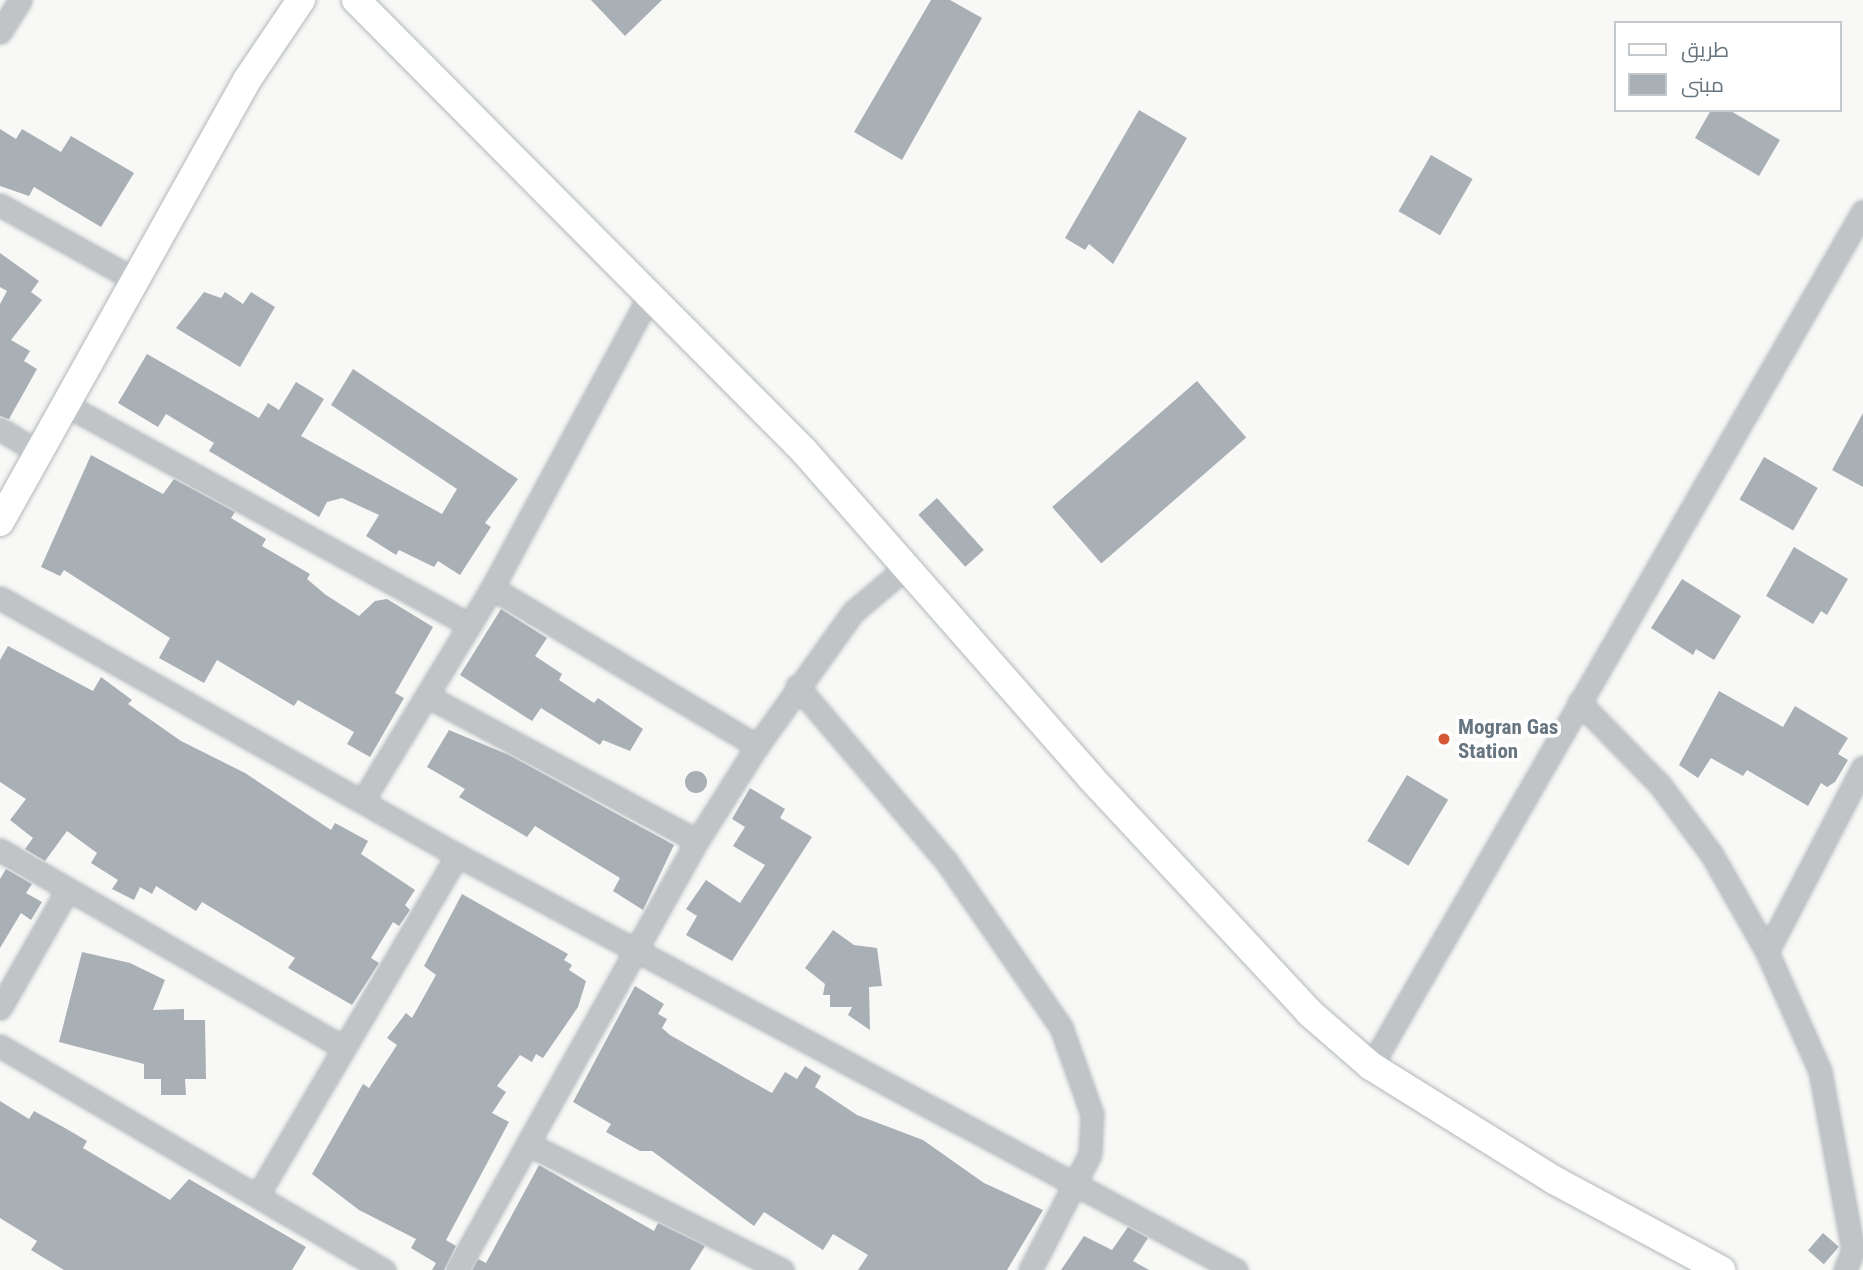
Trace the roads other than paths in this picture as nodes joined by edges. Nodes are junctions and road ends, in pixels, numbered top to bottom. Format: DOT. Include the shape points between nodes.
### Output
graph roads {
  1 [pos="301,0"];
  2 [pos="356,0"];
  3 [pos="17,1"];
  4 [pos="0,32"];
  5 [pos="0,205"];
  6 [pos="1863,211"];
  7 [pos="137,281"];
  8 [pos="649,297"];
  9 [pos="66,405"];
  10 [pos="0,429"];
  11 [pos="41,454"];
  12 [pos="0,522"];
  13 [pos="905,568"];
  14 [pos="492,588"];
  15 [pos="0,598"];
  16 [pos="470,625"];
  17 [pos="797,686"];
  18 [pos="427,696"];
  19 [pos="1579,702"];
  20 [pos="757,746"];
  21 [pos="1863,766"];
  22 [pos="363,800"];
  23 [pos="697,841"];
  24 [pos="0,850"];
  25 [pos="457,855"];
  26 [pos="68,889"];
  27 [pos="1767,952"];
  28 [pos="637,953"];
  29 [pos="0,1008"];
  30 [pos="0,1046"];
  31 [pos="342,1047"];
  32 [pos="1371,1066"];
  33 [pos="528,1144"];
  34 [pos="1077,1187"];
  35 [pos="259,1193"];
  36 [pos="384,1270"];
  37 [pos="457,1270"];
  38 [pos="782,1270"];
  39 [pos="1030,1270"];
  40 [pos="1236,1270"];
  41 [pos="1721,1270"];
  42 [pos="1845,1270"];
  1 -- 7 [label="street" via="247,80"];
  2 -- 8 [label="street"];
  3 -- 4 [label="street"];
  5 -- 7 [label="street"];
  6 -- 19 [label="street"];
  7 -- 9 [label="street"];
  8 -- 13 [label="street" via="803,451"];
  8 -- 14 [label="street"];
  9 -- 11 [label="street"];
  9 -- 16 [label="street"];
  10 -- 11 [label="street"];
  11 -- 12 [label="street"];
  13 -- 17 [label="street" via="853,612"];
  13 -- 32 [label="street" via="1238,940"];
  14 -- 16 [label="street"];
  14 -- 20 [label="street"];
  15 -- 22 [label="street"];
  16 -- 18 [label="street"];
  17 -- 20 [label="street"];
  17 -- 34 [label="street" via="946,861 1061,1027 1092,1114 1090,1154"];
  18 -- 22 [label="street"];
  18 -- 23 [label="street"];
  19 -- 27 [label="street" via="1668,795 1712,855"];
  19 -- 32 [label="street"];
  20 -- 23 [label="street"];
  21 -- 27 [label="street"];
  22 -- 25 [label="street"];
  23 -- 28 [label="street"];
  24 -- 26 [label="street"];
  25 -- 28 [label="street"];
  25 -- 31 [label="street"];
  26 -- 29 [label="street"];
  26 -- 31 [label="street"];
  27 -- 42 [label="street" via="1820,1071 1853,1250"];
  28 -- 33 [label="street"];
  28 -- 34 [label="street"];
  30 -- 35 [label="street"];
  31 -- 35 [label="street"];
  32 -- 41 [label="street" via="1554,1180"];
  33 -- 37 [label="street"];
  33 -- 38 [label="street"];
  34 -- 39 [label="street"];
  34 -- 40 [label="street"];
  35 -- 36 [label="street"];
}
